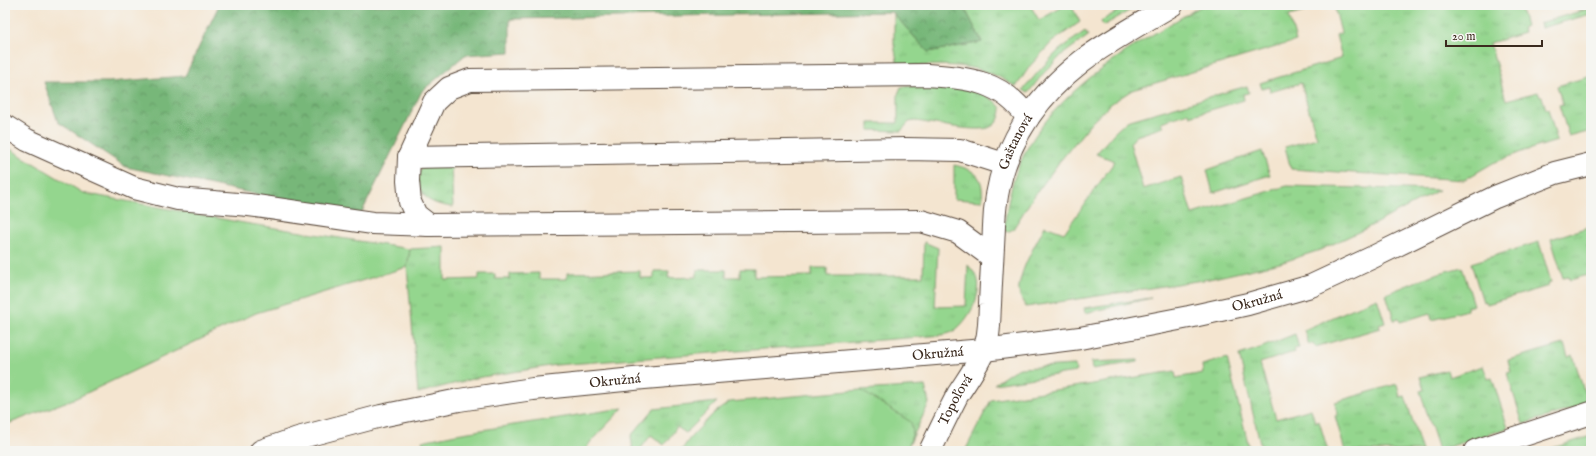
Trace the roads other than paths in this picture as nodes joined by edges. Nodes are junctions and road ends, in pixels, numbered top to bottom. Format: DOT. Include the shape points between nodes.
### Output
graph roads {
  1 [pos="1172,5"];
  2 [pos="1028,118"];
  3 [pos="5,126"];
  4 [pos="409,157"];
  5 [pos="1004,164"];
  6 [pos="1591,164"];
  7 [pos="429,225"];
  8 [pos="992,257"];
  9 [pos="984,350"];
  10 [pos="1591,413"];
  11 [pos="260,451"];
  12 [pos="930,451"];
  13 [pos="1475,451"];
  1 -- 2 [label="street, Gaštanová" via="1082,61 1061,79"];
  2 -- 4 [label="street" via="1020,106 1008,96 975,80 957,77 470,80 450,88 434,102"];
  2 -- 5 [label="street, Gaštanová"];
  3 -- 7 [label="street" via="26,140 134,188 178,199 249,205 373,223"];
  4 -- 5 [label="street" via="905,149 960,150"];
  4 -- 7 [label="street" via="410,202 416,215"];
  5 -- 8 [label="street, Gaštanová" via="994,207"];
  6 -- 9 [label="street, Okružná" via="1555,173 1495,197 1311,286 1189,317 1080,338"];
  7 -- 8 [label="street" via="921,221 958,232"];
  8 -- 9 [label="street, Gaštanová" via="989,328"];
  9 -- 11 [label="street, Okružná" via="533,389 459,400 381,416"];
  9 -- 12 [label="street, Topoľová"];
  10 -- 13 [label="street"];
}
